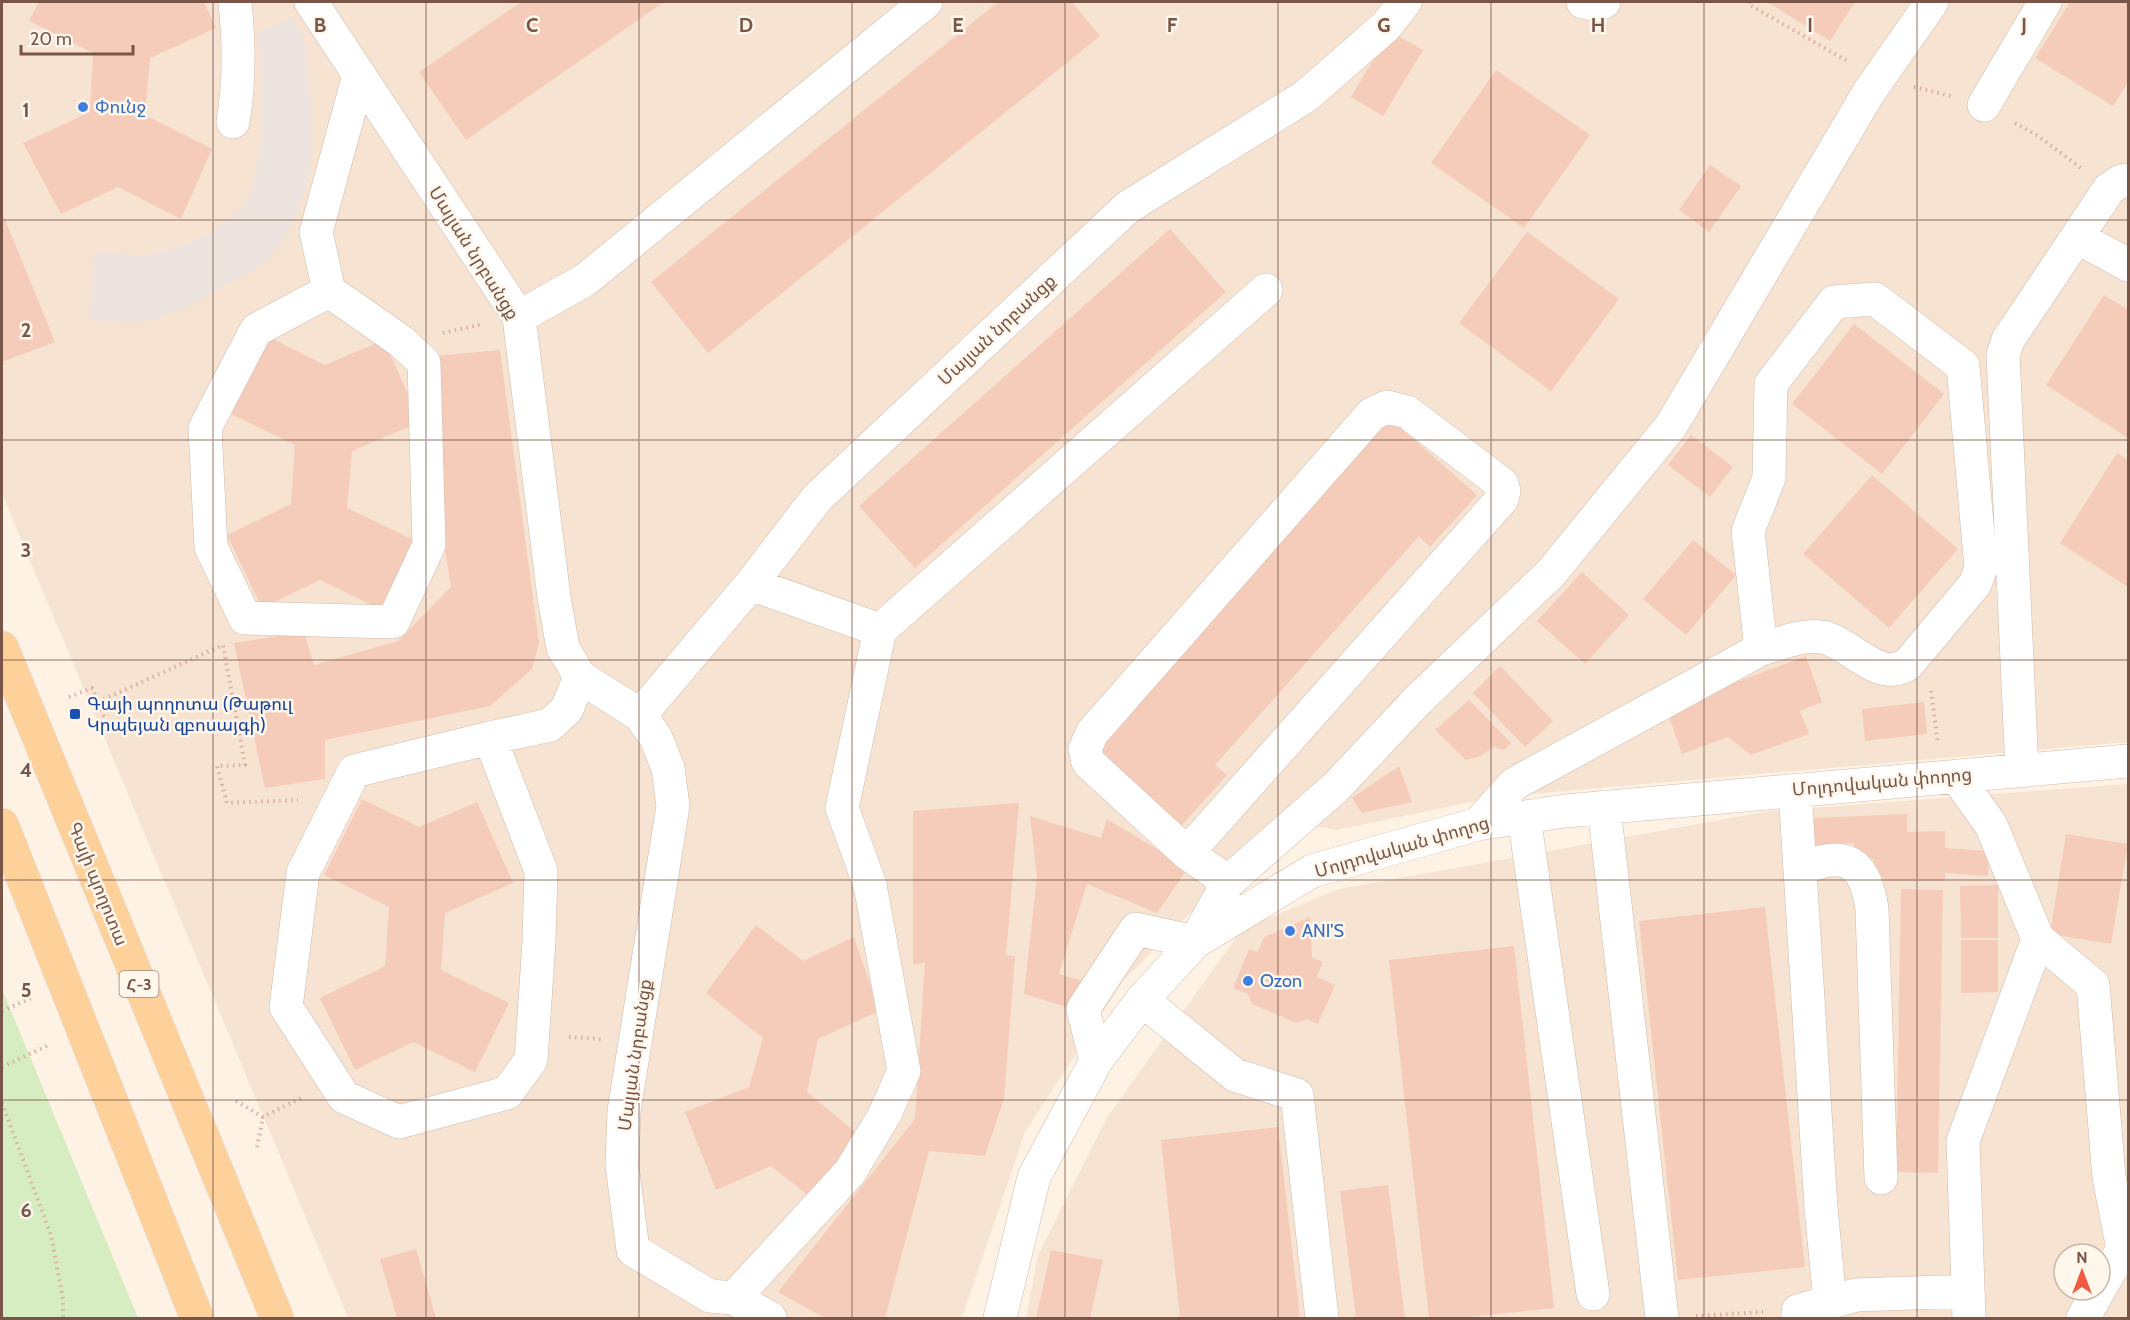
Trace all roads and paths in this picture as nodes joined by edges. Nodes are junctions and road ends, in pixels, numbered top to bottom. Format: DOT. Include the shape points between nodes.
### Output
graph roads {
  1 [pos="235,2"];
  2 [pos="311,2"];
  3 [pos="926,2"];
  4 [pos="1405,2"];
  5 [pos="1583,2"];
  6 [pos="1604,2"];
  7 [pos="1749,2"];
  8 [pos="1932,2"];
  9 [pos="2045,2"];
  10 [pos="1832,53"];
  11 [pos="359,75"];
  12 [pos="1984,105"];
  13 [pos="233,122"];
  14 [pos="2038,136"];
  15 [pos="2119,184"];
  16 [pos="2077,237"];
  17 [pos="2128,264"];
  18 [pos="1266,290"];
  19 [pos="329,291"];
  20 [pos="519,317"];
  21 [pos="441,333"];
  22 [pos="751,584"];
  23 [pos="880,630"];
  24 [pos="1925,643"];
  25 [pos="2,648"];
  26 [pos="1761,649"];
  27 [pos="580,677"];
  28 [pos="69,697"];
  29 [pos="98,702"];
  30 [pos="640,715"];
  31 [pos="106,721"];
  32 [pos="490,738"];
  33 [pos="2128,761"];
  34 [pos="2022,770"];
  35 [pos="1949,776"];
  36 [pos="1795,790"];
  37 [pos="341,798"];
  38 [pos="1604,807"];
  39 [pos="1524,817"];
  40 [pos="1478,824"];
  41 [pos="2,825"];
  42 [pos="1188,853"];
  43 [pos="1800,870"];
  44 [pos="1228,882"];
  45 [pos="2038,939"];
  46 [pos="1195,942"];
  47 [pos="37,996"];
  48 [pos="1142,1000"];
  49 [pos="2,1011"];
  50 [pos="565,1037"];
  51 [pos="612,1039"];
  52 [pos="55,1043"];
  53 [pos="1096,1061"];
  54 [pos="2,1067"];
  55 [pos="311,1092"];
  56 [pos="236,1101"];
  57 [pos="2,1103"];
  58 [pos="263,1117"];
  59 [pos="257,1147"];
  60 [pos="1881,1178"];
  61 [pos="2126,1250"];
  62 [pos="2112,1271"];
  63 [pos="1593,1294"];
  64 [pos="1830,1302"];
  65 [pos="2092,1302"];
  66 [pos="716,1304"];
  67 [pos="1969,1305"];
  68 [pos="1798,1315"];
  69 [pos="63,1318"];
  70 [pos="197,1318"];
  71 [pos="277,1318"];
  72 [pos="770,1318"];
  73 [pos="1000,1318"];
  74 [pos="1322,1318"];
  75 [pos="1662,1318"];
  76 [pos="2083,1318"];
  1 -- 13 [label="street" via="238,72"];
  2 -- 11 [label="street, Մալյան նրբանցք"];
  3 -- 20 [label="street" via="585,280"];
  4 -- 22 [label="street, Մալյան նրբանցք" via="1386,26 1306,96 1128,207 817,498"];
  5 -- 6 [label="street"];
  7 -- 10 [label="path"];
  8 -- 44 [label="street" via="1869,92 1671,426 1551,573 1417,701 1336,787"];
  9 -- 12 [label="street"];
  11 -- 19 [label="street" via="316,232"];
  11 -- 20 [label="street, Մալյան նրբանցք"];
  14 -- 15 [label="path"];
  15 -- 16 [label="street"];
  16 -- 17 [label="street"];
  16 -- 34 [label="street" via="2008,340 2003,355"];
  18 -- 23 [label="street"];
  19 -- 19 [label="street" via="256,330 205,429 210,546 245,618 393,622 429,545 424,363 402,342"];
  20 -- 21 [label="path"];
  20 -- 27 [label="street, Մալյան նրբանցք" via="554,597 563,648"];
  22 -- 23 [label="street"];
  22 -- 30 [label="street, Մալյան նրբանցք"];
  23 -- 66 [label="street" via="842,808 870,885 904,1071 885,1114 850,1172"];
  24 -- 26 [label="street" via="1908,664 1893,670 1878,668 1822,637 1803,637"];
  24 -- 26 [label="street" via="1975,584 1981,568 1963,366 1875,299 1834,302 1772,384 1769,478 1748,531"];
  24 -- 35 [label="path"];
  25 -- 71 [label="main road, Գայի պողոտա / Հ-3"];
  26 -- 40 [label="street" via="1514,784"];
  27 -- 30 [label="street, Մալյան նրբանցք"];
  27 -- 32 [label="street" via="567,709 550,725"];
  28 -- 29 [label="path" via="92,688"];
  29 -- 31 [label="path"];
  29 -- 37 [label="path" via="223,645 245,765 217,766 227,803"];
  30 -- 66 [label="street, Մալյան նրբանցք" via="656,738 668,768 673,806 624,1111 622,1165 633,1250"];
  32 -- 37 [label="street" via="354,771"];
  32 -- 37 [label="street" via="541,872 531,1060 507,1093 399,1122 344,1097 286,1007 303,873"];
  33 -- 34 [label="street, Մոլդովական փողոց"];
  34 -- 35 [label="street, Մոլդովական փողոց"];
  35 -- 36 [label="street, Մոլդովական փողոց"];
  35 -- 45 [label="street" via="1991,825"];
  36 -- 38 [label="street, Մոլդովական փողոց"];
  36 -- 43 [label="street"];
  38 -- 39 [label="street, Մոլդովական փողոց"];
  38 -- 75 [label="street"];
  39 -- 40 [label="street, Մոլդովական փողոց"];
  39 -- 63 [label="street"];
  40 -- 46 [label="street, Մոլդովական փողոց" via="1312,871"];
  41 -- 70 [label="main road"];
  42 -- 42 [label="street" via="1502,499 1502,484 1407,412 1387,407 1372,414 1092,733 1085,749 1088,762"];
  42 -- 44 [label="street"];
  43 -- 60 [label="street" via="1821,860 1846,860 1860,871 1869,888"];
  43 -- 64 [label="street"];
  44 -- 46 [label="street"];
  45 -- 61 [label="street" via="2094,984 2109,1177"];
  45 -- 67 [label="street" via="1963,1141"];
  46 -- 48 [label="street, Մոլդովական փողոց"];
  46 -- 53 [label="street" via="1136,929 1083,1009"];
  47 -- 49 [label="path"];
  48 -- 53 [label="street, Մոլդովական փողոց"];
  48 -- 74 [label="street" via="1235,1075 1297,1095"];
  50 -- 51 [label="path"];
  52 -- 54 [label="path"];
  53 -- 73 [label="street, Մոլդովական փողոց" via="1034,1177"];
  55 -- 58 [label="path"];
  56 -- 58 [label="path"];
  57 -- 69 [label="path" via="51,1235"];
  58 -- 59 [label="path"];
  61 -- 62 [label="street"];
  64 -- 67 [label="street" via="1856,1295"];
  64 -- 68 [label="street"];
  65 -- 76 [label="street"];
  66 -- 72 [label="street, Մալյան նրբանցք"];
  68 -- 75 [label="path"];
}
